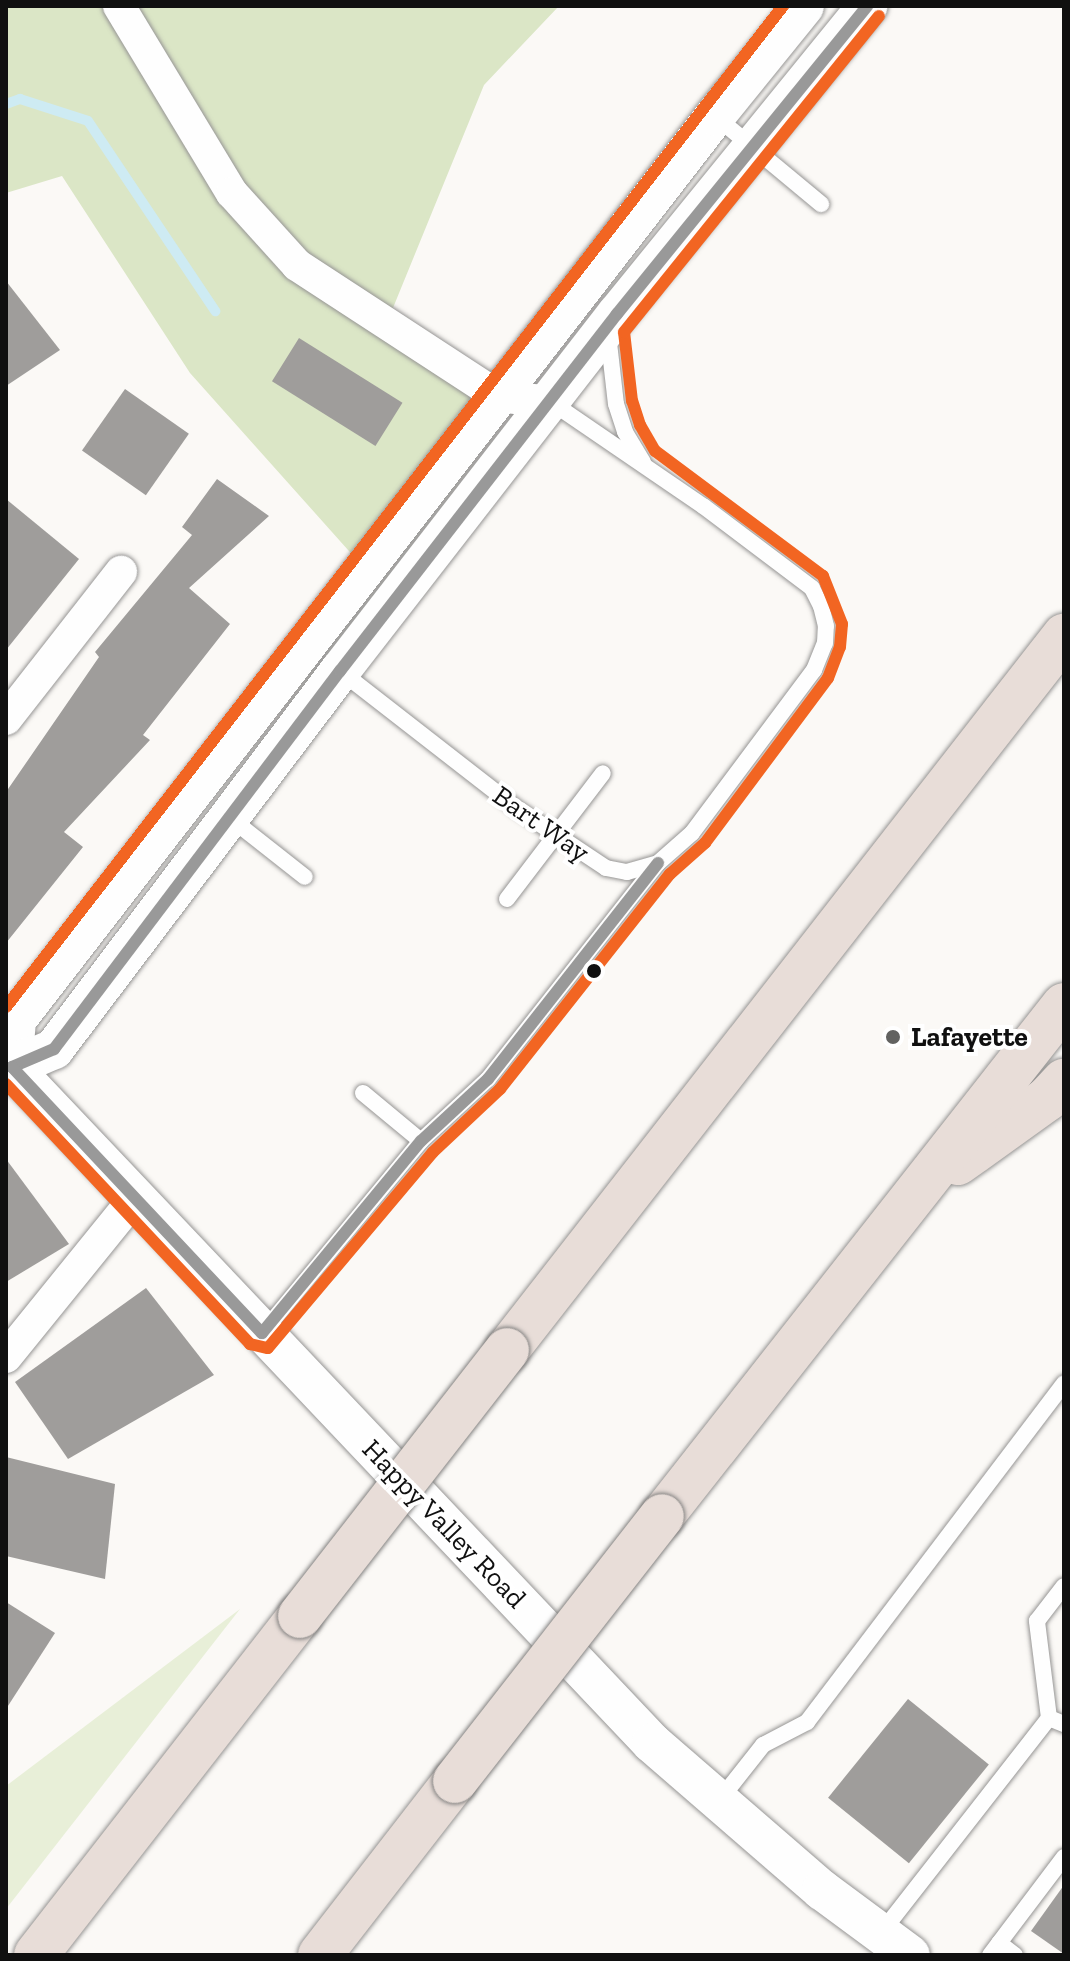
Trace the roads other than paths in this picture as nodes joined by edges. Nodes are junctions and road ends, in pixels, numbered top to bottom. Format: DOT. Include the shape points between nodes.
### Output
graph roads {
  1 [pos="119,6"];
  2 [pos="804,6"];
  3 [pos="867,6"];
  4 [pos="715,116"];
  5 [pos="752,146"];
  6 [pos="821,204"];
  7 [pos="607,327"];
  8 [pos="498,396"];
  9 [pos="551,402"];
  10 [pos="643,462"];
  11 [pos="365,569"];
  12 [pos="121,572"];
  13 [pos="1064,636"];
  14 [pos="323,658"];
  15 [pos="6,719"];
  16 [pos="603,773"];
  17 [pos="230,818"];
  18 [pos="554,836"];
  19 [pos="658,863"];
  20 [pos="305,877"];
  21 [pos="507,899"];
  22 [pos="1064,1005"];
  23 [pos="16,1020"];
  24 [pos="9,1064"];
  25 [pos="1064,1081"];
  26 [pos="363,1093"];
  27 [pos="421,1141"];
  28 [pos="911,1198"];
  29 [pos="134,1199"];
  30 [pos="262,1333"];
  31 [pos="6,1357"];
  32 [pos="1064,1384"];
  33 [pos="1064,1586"];
  34 [pos="1057,1721"];
  35 [pos="717,1803"];
  36 [pos="1064,1857"];
  37 [pos="895,1944"];
  38 [pos="995,1949"];
  39 [pos="36,1955"];
  40 [pos="320,1955"];
  41 [pos="1015,1955"];
  1 -- 8 [label="street" via="232,193 297,265"];
  2 -- 4 [label="street"];
  3 -- 5 [label="street"];
  4 -- 5 [label="lane"];
  4 -- 8 [label="street"];
  5 -- 6 [label="lane"];
  5 -- 7 [label="street"];
  7 -- 9 [label="street"];
  7 -- 10 [label="lane" via="616,404"];
  8 -- 9 [label="street"];
  8 -- 11 [label="street"];
  9 -- 10 [label="lane" via="617,450"];
  9 -- 14 [label="street"];
  10 -- 19 [label="lane" via="812,588 826,626 814,670 692,833"];
  11 -- 14 [label="street"];
  11 -- 23 [label="street"];
  12 -- 15 [label="street"];
  13 -- 39 [label="highway, bridge"];
  14 -- 17 [label="street"];
  14 -- 18 [label="lane, Bart Way"];
  14 -- 23 [label="street"];
  16 -- 18 [label="lane"];
  17 -- 20 [label="lane"];
  17 -- 24 [label="street" via="54,1049"];
  18 -- 19 [label="lane, Bart Way" via="606,868 627,872"];
  18 -- 21 [label="lane"];
  19 -- 27 [label="lane" via="488,1079"];
  22 -- 28 [label="highway"];
  23 -- 24 [label="street"];
  24 -- 29 [label="street, Happy Valley Road"];
  25 -- 28 [label="highway"];
  26 -- 27 [label="lane"];
  27 -- 30 [label="lane"];
  28 -- 40 [label="highway, bridge"];
  29 -- 30 [label="street, Happy Valley Road"];
  29 -- 31 [label="street"];
  30 -- 35 [label="street, Happy Valley Road" via="652,1743"];
  32 -- 35 [label="lane" via="807,1722 763,1745"];
  33 -- 34 [label="lane" via="1037,1621"];
  34 -- 37 [label="lane"];
  35 -- 37 [label="street, Happy Valley Road"];
  36 -- 38 [label="lane"];
  38 -- 41 [label="lane"];
}
